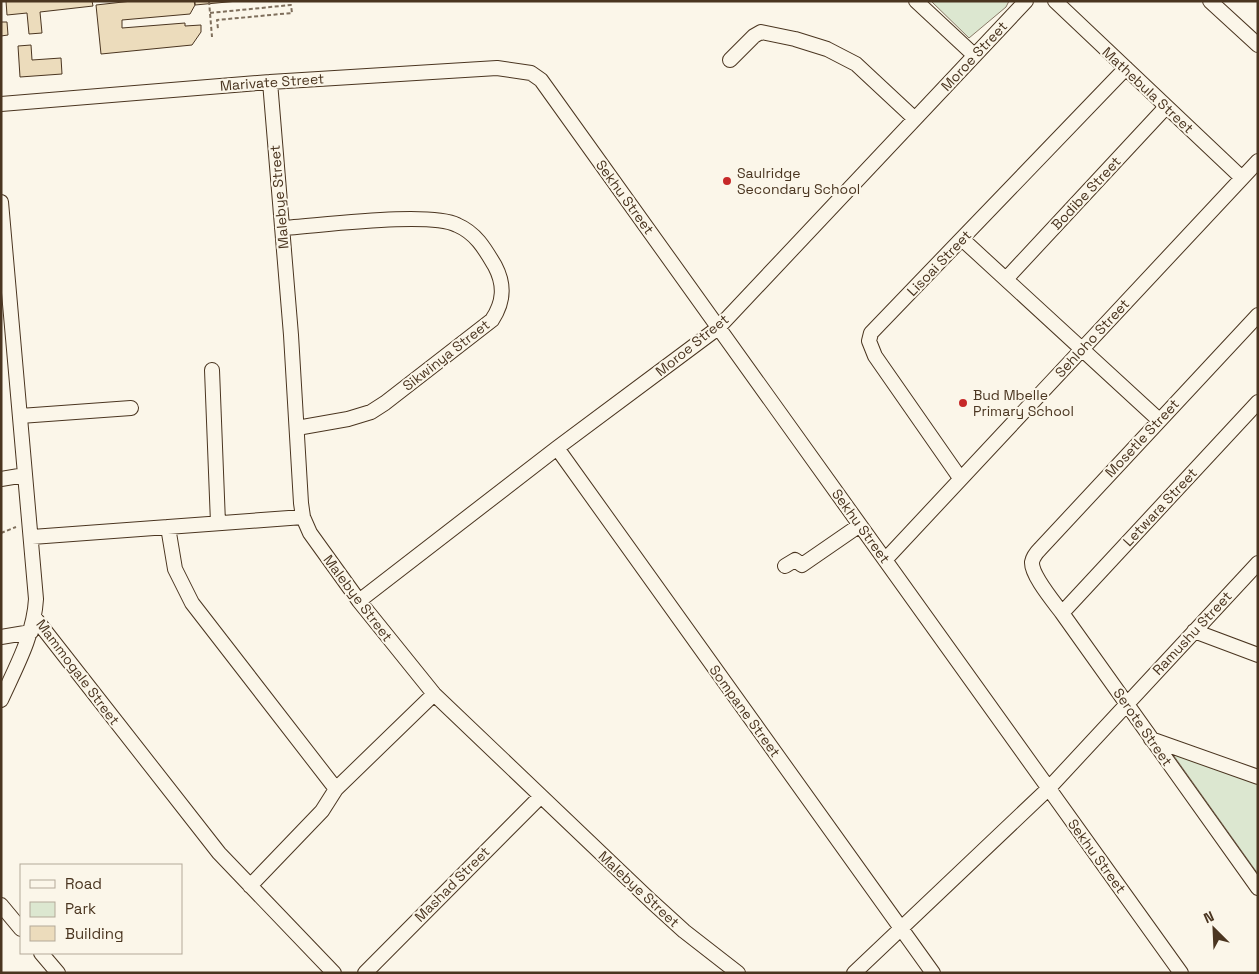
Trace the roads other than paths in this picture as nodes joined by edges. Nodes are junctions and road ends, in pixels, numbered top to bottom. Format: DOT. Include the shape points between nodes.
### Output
graph roads {
  1 [pos="916,1"];
  2 [pos="1026,1"];
  3 [pos="1055,1"];
  4 [pos="1210,1"];
  5 [pos="1258,45"];
  6 [pos="974,56"];
  7 [pos="730,60"];
  8 [pos="1126,68"];
  9 [pos="541,80"];
  10 [pos="270,82"];
  11 [pos="1,104"];
  12 [pos="1166,107"];
  13 [pos="914,119"];
  14 [pos="1258,161"];
  15 [pos="1242,178"];
  16 [pos="1,202"];
  17 [pos="282,228"];
  18 [pos="962,239"];
  19 [pos="1006,279"];
  20 [pos="1258,315"];
  21 [pos="718,328"];
  22 [pos="1082,348"];
  23 [pos="212,370"];
  24 [pos="1258,402"];
  25 [pos="131,408"];
  26 [pos="20,416"];
  27 [pos="1160,420"];
  28 [pos="297,428"];
  29 [pos="557,448"];
  30 [pos="25,475"];
  31 [pos="1,478"];
  32 [pos="960,478"];
  33 [pos="303,517"];
  34 [pos="218,523"];
  35 [pos="860,525"];
  36 [pos="168,527"];
  37 [pos="32,537"];
  38 [pos="885,560"];
  39 [pos="1258,562"];
  40 [pos="1032,564"];
  41 [pos="785,566"];
  42 [pos="359,601"];
  43 [pos="1062,613"];
  44 [pos="35,618"];
  45 [pos="1194,631"];
  46 [pos="31,632"];
  47 [pos="1,637"];
  48 [pos="1258,655"];
  49 [pos="434,694"];
  50 [pos="1,700"];
  51 [pos="1126,704"];
  52 [pos="1151,739"];
  53 [pos="1258,777"];
  54 [pos="1049,788"];
  55 [pos="336,789"];
  56 [pos="540,797"];
  57 [pos="250,886"];
  58 [pos="1258,888"];
  59 [pos="1,905"];
  60 [pos="20,928"];
  61 [pos="901,929"];
  62 [pos="42,954"];
  63 [pos="58,973"];
  64 [pos="334,973"];
  65 [pos="364,973"];
  66 [pos="738,973"];
  67 [pos="854,973"];
  68 [pos="933,973"];
  69 [pos="1181,973"];
  1 -- 6 [label="street"];
  2 -- 6 [label="street, Moroe Street"];
  3 -- 8 [label="street, Mathebula Street"];
  4 -- 5 [label="street"];
  6 -- 13 [label="street, Moroe Street"];
  7 -- 13 [label="street" via="762,32 827,49 856,64"];
  8 -- 12 [label="street, Mathebula Street"];
  8 -- 18 [label="street, Lisoai Street"];
  9 -- 10 [label="street, Marivate Street" via="531,73 497,68"];
  9 -- 21 [label="street, Sekhu Street"];
  10 -- 11 [label="street, Marivate Street"];
  10 -- 17 [label="street, Malebye Street"];
  12 -- 15 [label="street, Mathebula Street"];
  12 -- 19 [label="street, Bodibe Street"];
  13 -- 21 [label="street, Moroe Street"];
  14 -- 15 [label="street, Sehloho Street"];
  15 -- 22 [label="street, Sehloho Street"];
  16 -- 26 [label="street, Mammogale Street"];
  17 -- 28 [label="street, Malebye Street"];
  17 -- 28 [label="street, Sikwinya Street" via="432,219 451,223 470,232 482,243 500,276 502,288 499,309 492,320 386,403 359,416"];
  18 -- 19 [label="street"];
  18 -- 32 [label="street, Lisoai Street" via="876,326 869,341 880,364"];
  19 -- 22 [label="street"];
  20 -- 27 [label="street, Mosetle Street"];
  21 -- 29 [label="street, Moroe Street"];
  21 -- 35 [label="street, Sekhu Street"];
  22 -- 27 [label="street"];
  22 -- 32 [label="street, Sehloho Street"];
  23 -- 34 [label="street"];
  24 -- 43 [label="street, Letwara Street"];
  25 -- 26 [label="street"];
  26 -- 30 [label="street, Mammogale Street"];
  27 -- 40 [label="street, Mosetle Street" via="1040,549"];
  28 -- 33 [label="street, Malebye Street"];
  29 -- 42 [label="street, Moroe Street"];
  29 -- 61 [label="street, Sompane Street"];
  30 -- 31 [label="street"];
  30 -- 37 [label="street, Mammogale Street"];
  32 -- 38 [label="street, Sehloho Street"];
  33 -- 34 [label="street"];
  33 -- 42 [label="street, Malebye Street" via="310,534"];
  34 -- 36 [label="street"];
  35 -- 38 [label="street, Sekhu Street"];
  35 -- 41 [label="street" via="802,565 795,560"];
  36 -- 37 [label="street"];
  36 -- 55 [label="street" via="175,569 192,603"];
  37 -- 44 [label="street, Mammogale Street"];
  38 -- 54 [label="street, Sekhu Street"];
  39 -- 45 [label="street, Ramushu Street"];
  40 -- 43 [label="street, Serote Street" via="1035,574"];
  42 -- 49 [label="street, Malebye Street"];
  43 -- 51 [label="street, Serote Street"];
  44 -- 46 [label="street"];
  44 -- 57 [label="street, Mammogale Street" via="213,845"];
  45 -- 48 [label="street"];
  45 -- 51 [label="street, Ramushu Street"];
  46 -- 47 [label="street"];
  46 -- 50 [label="street"];
  49 -- 55 [label="street"];
  49 -- 56 [label="street, Malebye Street"];
  51 -- 52 [label="street, Serote Street"];
  51 -- 54 [label="street, Ramushu Street"];
  52 -- 53 [label="street"];
  52 -- 58 [label="street, Serote Street"];
  54 -- 61 [label="street, Ramushu Street"];
  54 -- 69 [label="street, Sekhu Street"];
  55 -- 57 [label="street" via="322,811"];
  56 -- 65 [label="street, Mashad Street"];
  56 -- 66 [label="street, Malebye Street" via="684,931"];
  57 -- 64 [label="street, Mammogale Street"];
  59 -- 60 [label="street"];
  61 -- 67 [label="street, Ramushu Street"];
  61 -- 68 [label="street, Sompane Street"];
  62 -- 63 [label="street"];
}
